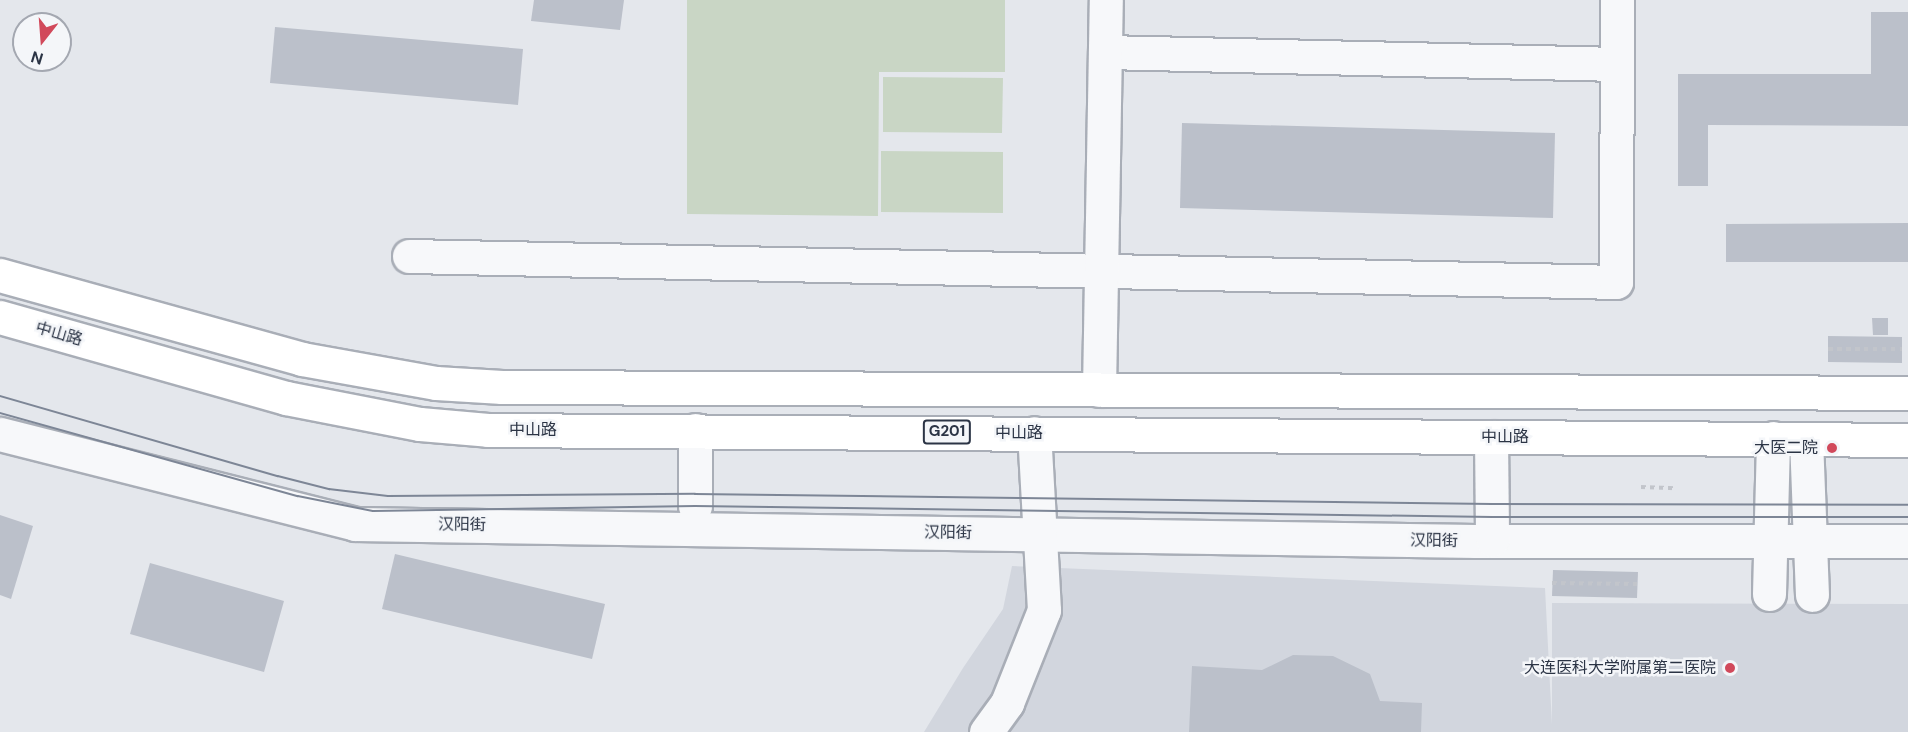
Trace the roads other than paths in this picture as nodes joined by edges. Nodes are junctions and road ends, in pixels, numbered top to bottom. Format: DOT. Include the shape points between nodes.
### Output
graph roads {
  1 [pos="1106,0"];
  2 [pos="1617,0"];
  3 [pos="1105,52"];
  4 [pos="1617,64"];
  5 [pos="409,256"];
  6 [pos="1100,270"];
  7 [pos="0,275"];
  8 [pos="0,317"];
  9 [pos="1099,390"];
  10 [pos="1908,393"];
  11 [pos="695,430"];
  12 [pos="1034,433"];
  13 [pos="0,434"];
  14 [pos="1491,437"];
  15 [pos="1773,438"];
  16 [pos="1806,439"];
  17 [pos="1908,440"];
  18 [pos="695,506"];
  19 [pos="1038,534"];
  20 [pos="1492,540"];
  21 [pos="1770,540"];
  22 [pos="1810,541"];
  23 [pos="1908,541"];
  24 [pos="1769,594"];
  25 [pos="1812,595"];
  26 [pos="986,732"];
  1 -- 3 [label="street"];
  2 -- 4 [label="street"];
  3 -- 4 [label="street"];
  3 -- 6 [label="street"];
  4 -- 6 [label="street" via="1616,282"];
  5 -- 6 [label="street"];
  6 -- 9 [label="street"];
  7 -- 9 [label="highway" via="302,359 436,382 514,387"];
  8 -- 11 [label="highway, 中山路 / G201" via="286,398 420,424 488,430"];
  9 -- 10 [label="highway"];
  11 -- 12 [label="highway, 中山路 / G201"];
  11 -- 18 [label="street"];
  12 -- 14 [label="highway, 中山路 / G201"];
  12 -- 19 [label="street"];
  13 -- 19 [label="street, 汉阳街" via="355,524"];
  14 -- 15 [label="highway, 中山路 / G201"];
  14 -- 20 [label="street"];
  15 -- 16 [label="highway, 中山路 / G201"];
  15 -- 21 [label="street"];
  16 -- 17 [label="highway, 中山路 / G201"];
  16 -- 22 [label="street"];
  19 -- 20 [label="street, 汉阳街"];
  19 -- 26 [label="street" via="1044,610 1007,703"];
  20 -- 21 [label="street, 汉阳街"];
  21 -- 22 [label="street, 汉阳街"];
  21 -- 24 [label="street"];
  22 -- 23 [label="street, 汉阳街"];
  22 -- 25 [label="street"];
}
